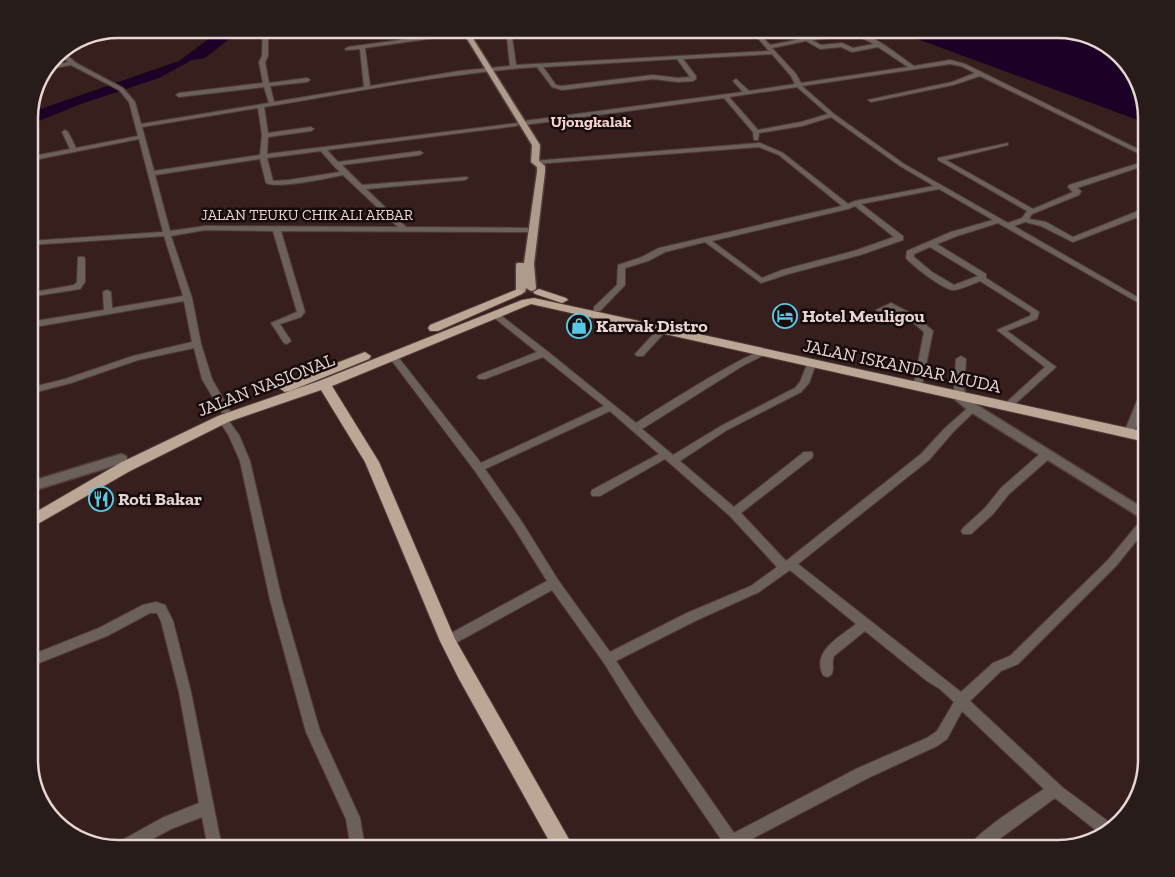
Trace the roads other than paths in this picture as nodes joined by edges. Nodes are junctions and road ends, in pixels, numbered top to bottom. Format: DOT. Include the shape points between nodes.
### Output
graph roads {
  1 [pos="266,38"];
  2 [pos="418,38"];
  3 [pos="464,38"];
  4 [pos="510,38"];
  5 [pos="761,38"];
  6 [pos="821,38"];
  7 [pos="863,38"];
  8 [pos="808,40"];
  9 [pos="878,45"];
  10 [pos="362,47"];
  11 [pos="348,49"];
  12 [pos="771,49"];
  13 [pos="66,57"];
  14 [pos="679,58"];
  15 [pos="72,63"];
  16 [pos="56,66"];
  17 [pos="539,66"];
  18 [pos="513,67"];
  19 [pos="914,68"];
  20 [pos="485,70"];
  21 [pos="979,74"];
  22 [pos="306,80"];
  23 [pos="736,81"];
  24 [pos="265,85"];
  25 [pos="799,85"];
  26 [pos="366,88"];
  27 [pos="748,93"];
  28 [pos="179,95"];
  29 [pos="725,96"];
  30 [pos="871,100"];
  31 [pos="272,104"];
  32 [pos="261,106"];
  33 [pos="832,115"];
  34 [pos="520,123"];
  35 [pos="138,126"];
  36 [pos="311,130"];
  37 [pos="65,132"];
  38 [pos="756,132"];
  39 [pos="265,135"];
  40 [pos="140,137"];
  41 [pos="756,144"];
  42 [pos="1006,144"];
  43 [pos="323,149"];
  44 [pos="74,150"];
  45 [pos="1138,151"];
  46 [pos="420,153"];
  47 [pos="38,157"];
  48 [pos="264,157"];
  49 [pos="535,162"];
  50 [pos="336,164"];
  51 [pos="1138,166"];
  52 [pos="153,173"];
  53 [pos="345,173"];
  54 [pos="465,178"];
  55 [pos="361,187"];
  56 [pos="940,187"];
  57 [pos="852,205"];
  58 [pos="1138,214"];
  59 [pos="1029,215"];
  60 [pos="998,221"];
  61 [pos="1006,226"];
  62 [pos="276,228"];
  63 [pos="403,228"];
  64 [pos="525,230"];
  65 [pos="167,234"];
  66 [pos="708,241"];
  67 [pos="38,242"];
  68 [pos="890,242"];
  69 [pos="931,244"];
  70 [pos="910,253"];
  71 [pos="81,259"];
  72 [pos="981,278"];
  73 [pos="108,292"];
  74 [pos="38,294"];
  75 [pos="528,294"];
  76 [pos="188,298"];
  77 [pos="1138,300"];
  78 [pos="597,309"];
  79 [pos="880,310"];
  80 [pos="108,311"];
  81 [pos="495,314"];
  82 [pos="38,323"];
  83 [pos="661,331"];
  84 [pos="287,341"];
  85 [pos="197,344"];
  86 [pos="761,352"];
  87 [pos="544,353"];
  88 [pos="392,354"];
  89 [pos="640,354"];
  90 [pos="961,359"];
  91 [pos="810,364"];
  92 [pos="482,377"];
  93 [pos="919,383"];
  94 [pos="324,384"];
  95 [pos="38,389"];
  96 [pos="958,394"];
  97 [pos="1012,402"];
  98 [pos="249,406"];
  99 [pos="611,408"];
  100 [pos="973,408"];
  101 [pos="1138,411"];
  102 [pos="224,416"];
  103 [pos="636,428"];
  104 [pos="1131,428"];
  105 [pos="1138,430"];
  106 [pos="1138,436"];
  107 [pos="1046,454"];
  108 [pos="808,456"];
  109 [pos="669,457"];
  110 [pos="121,458"];
  111 [pos="479,468"];
  112 [pos="38,483"];
  113 [pos="596,493"];
  114 [pos="38,507"];
  115 [pos="1138,511"];
  116 [pos="734,513"];
  117 [pos="38,518"];
  118 [pos="967,531"];
  119 [pos="1138,532"];
  120 [pos="788,566"];
  121 [pos="554,582"];
  122 [pos="865,624"];
  123 [pos="448,641"];
  124 [pos="38,658"];
  125 [pos="608,659"];
  126 [pos="827,671"];
  127 [pos="961,701"];
  128 [pos="1056,789"];
  129 [pos="206,808"];
  130 [pos="1102,826"];
  131 [pos="136,840"];
  132 [pos="213,840"];
  133 [pos="357,840"];
  134 [pos="560,840"];
  135 [pos="730,840"];
  136 [pos="742,840"];
  137 [pos="986,840"];
  1 -- 24 [label="street" via="262,62"];
  2 -- 10 [label="street"];
  3 -- 20 [label="main road"];
  4 -- 18 [label="street"];
  5 -- 12 [label="street"];
  6 -- 8 [label="street"];
  7 -- 9 [label="street"];
  8 -- 9 [label="street" via="820,47 842,45 853,50"];
  8 -- 12 [label="street"];
  9 -- 19 [label="street"];
  10 -- 11 [label="street"];
  10 -- 26 [label="street"];
  12 -- 14 [label="street"];
  12 -- 25 [label="street"];
  13 -- 15 [label="street"];
  14 -- 17 [label="street"];
  14 -- 17 [label="street" via="692,79 655,77 562,88 554,86"];
  15 -- 16 [label="street"];
  15 -- 35 [label="street" via="127,95"];
  17 -- 18 [label="street"];
  18 -- 20 [label="street"];
  19 -- 21 [label="street" via="950,62"];
  19 -- 25 [label="street"];
  20 -- 26 [label="street"];
  20 -- 34 [label="main road"];
  21 -- 30 [label="street" via="928,89"];
  21 -- 45 [label="street"];
  22 -- 24 [label="street"];
  23 -- 27 [label="street"];
  24 -- 28 [label="street"];
  24 -- 31 [label="street"];
  25 -- 27 [label="street"];
  25 -- 33 [label="street"];
  26 -- 31 [label="street"];
  27 -- 29 [label="street"];
  29 -- 34 [label="street"];
  29 -- 38 [label="street"];
  31 -- 32 [label="street"];
  32 -- 35 [label="street"];
  32 -- 39 [label="street"];
  33 -- 38 [label="street"];
  33 -- 56 [label="street" via="902,165"];
  34 -- 43 [label="street"];
  34 -- 49 [label="main road" via="536,145"];
  34 -- 64 [label="main road" via="533,168"];
  35 -- 40 [label="street"];
  36 -- 39 [label="street"];
  37 -- 44 [label="street"];
  38 -- 41 [label="street"];
  39 -- 48 [label="street"];
  40 -- 44 [label="street"];
  40 -- 52 [label="street"];
  41 -- 49 [label="street"];
  41 -- 57 [label="street" via="781,154"];
  42 -- 59 [label="street" via="940,159"];
  43 -- 48 [label="street"];
  43 -- 50 [label="street"];
  44 -- 47 [label="street"];
  46 -- 50 [label="street"];
  48 -- 52 [label="street"];
  48 -- 53 [label="street" via="272,184"];
  49 -- 75 [label="main road" via="541,166 541,172"];
  50 -- 53 [label="street"];
  51 -- 59 [label="street" via="1072,187 1076,193"];
  52 -- 65 [label="street"];
  53 -- 55 [label="street"];
  54 -- 55 [label="street"];
  55 -- 63 [label="street"];
  56 -- 57 [label="street"];
  56 -- 60 [label="street"];
  57 -- 66 [label="street"];
  57 -- 68 [label="street" via="899,236"];
  58 -- 59 [label="street" via="1073,240"];
  59 -- 61 [label="street"];
  60 -- 61 [label="street"];
  60 -- 69 [label="street"];
  61 -- 77 [label="street"];
  62 -- 63 [label="street, JALAN TEUKU CHIK ALI AKBAR"];
  62 -- 65 [label="street, JALAN TEUKU CHIK ALI AKBAR" via="205,228"];
  62 -- 84 [label="street" via="301,312 275,323"];
  63 -- 64 [label="street, JALAN TEUKU CHIK ALI AKBAR"];
  64 -- 75 [label="main road"];
  65 -- 67 [label="street, JALAN TEUKU CHIK ALI AKBAR"];
  65 -- 76 [label="street"];
  66 -- 68 [label="street" via="761,281"];
  66 -- 78 [label="street" via="662,250 622,266 619,288"];
  68 -- 70 [label="street"];
  69 -- 70 [label="street"];
  69 -- 72 [label="street" via="983,276"];
  70 -- 72 [label="street" via="910,258 929,274 952,288"];
  71 -- 74 [label="street" via="81,282 77,287"];
  72 -- 97 [label="street" via="1035,312 1034,317 1001,330 1051,367"];
  73 -- 80 [label="street"];
  75 -- 78 [label="highway, JALAN ISKANDAR MUDA"];
  75 -- 81 [label="highway, JALAN NASIONAL"];
  75 -- 83 [label="highway, JALAN ISKANDAR MUDA"];
  75 -- 98 [label="highway, JALAN NASIONAL" via="388,347"];
  76 -- 80 [label="street"];
  76 -- 85 [label="street"];
  78 -- 93 [label="highway, JALAN ISKANDAR MUDA"];
  79 -- 93 [label="street" via="891,306 929,331"];
  80 -- 82 [label="street"];
  81 -- 87 [label="street"];
  81 -- 88 [label="highway, JALAN NASIONAL"];
  83 -- 86 [label="highway, JALAN ISKANDAR MUDA"];
  83 -- 89 [label="street"];
  85 -- 95 [label="street" via="136,358"];
  85 -- 102 [label="street" via="207,379"];
  86 -- 91 [label="highway, JALAN ISKANDAR MUDA"];
  86 -- 103 [label="street"];
  87 -- 92 [label="street"];
  87 -- 99 [label="street"];
  88 -- 94 [label="highway, JALAN NASIONAL"];
  88 -- 111 [label="street"];
  90 -- 96 [label="street"];
  91 -- 96 [label="highway, JALAN ISKANDAR MUDA"];
  91 -- 109 [label="street" via="804,383 798,390"];
  93 -- 96 [label="highway, JALAN ISKANDAR MUDA"];
  94 -- 98 [label="highway, JALAN NASIONAL"];
  94 -- 123 [label="highway" via="376,470"];
  96 -- 97 [label="highway, JALAN ISKANDAR MUDA"];
  96 -- 100 [label="street"];
  96 -- 106 [label="highway, JALAN ISKANDAR MUDA"];
  97 -- 104 [label="highway, JALAN ISKANDAR MUDA"];
  98 -- 102 [label="highway, JALAN NASIONAL"];
  99 -- 103 [label="street"];
  99 -- 111 [label="street"];
  100 -- 107 [label="street"];
  100 -- 120 [label="street" via="925,457"];
  101 -- 104 [label="street"];
  102 -- 110 [label="highway, JALAN NASIONAL"];
  102 -- 117 [label="highway, JALAN NASIONAL" via="125,467"];
  102 -- 133 [label="street" via="245,461 276,600 313,732 353,818"];
  103 -- 109 [label="street"];
  104 -- 105 [label="highway, JALAN ISKANDAR MUDA"];
  107 -- 115 [label="street"];
  107 -- 118 [label="street"];
  108 -- 116 [label="street"];
  109 -- 113 [label="street"];
  109 -- 116 [label="street"];
  110 -- 112 [label="street"];
  110 -- 114 [label="highway, JALAN NASIONAL"];
  111 -- 121 [label="street"];
  116 -- 120 [label="street"];
  119 -- 127 [label="street" via="1112,563 1014,660 997,667"];
  120 -- 122 [label="street"];
  120 -- 125 [label="street" via="755,589"];
  121 -- 123 [label="street"];
  121 -- 125 [label="street"];
  122 -- 126 [label="street" via="830,652 826,659"];
  122 -- 127 [label="street" via="945,684"];
  123 -- 134 [label="highway"];
  124 -- 129 [label="street" via="103,632 147,609 161,609 167,620 185,692"];
  125 -- 135 [label="street"];
  127 -- 128 [label="street"];
  127 -- 136 [label="street" via="942,735 932,742 863,773"];
  128 -- 130 [label="street"];
  128 -- 137 [label="street"];
  129 -- 131 [label="street" via="167,823"];
  129 -- 132 [label="street"];
}
